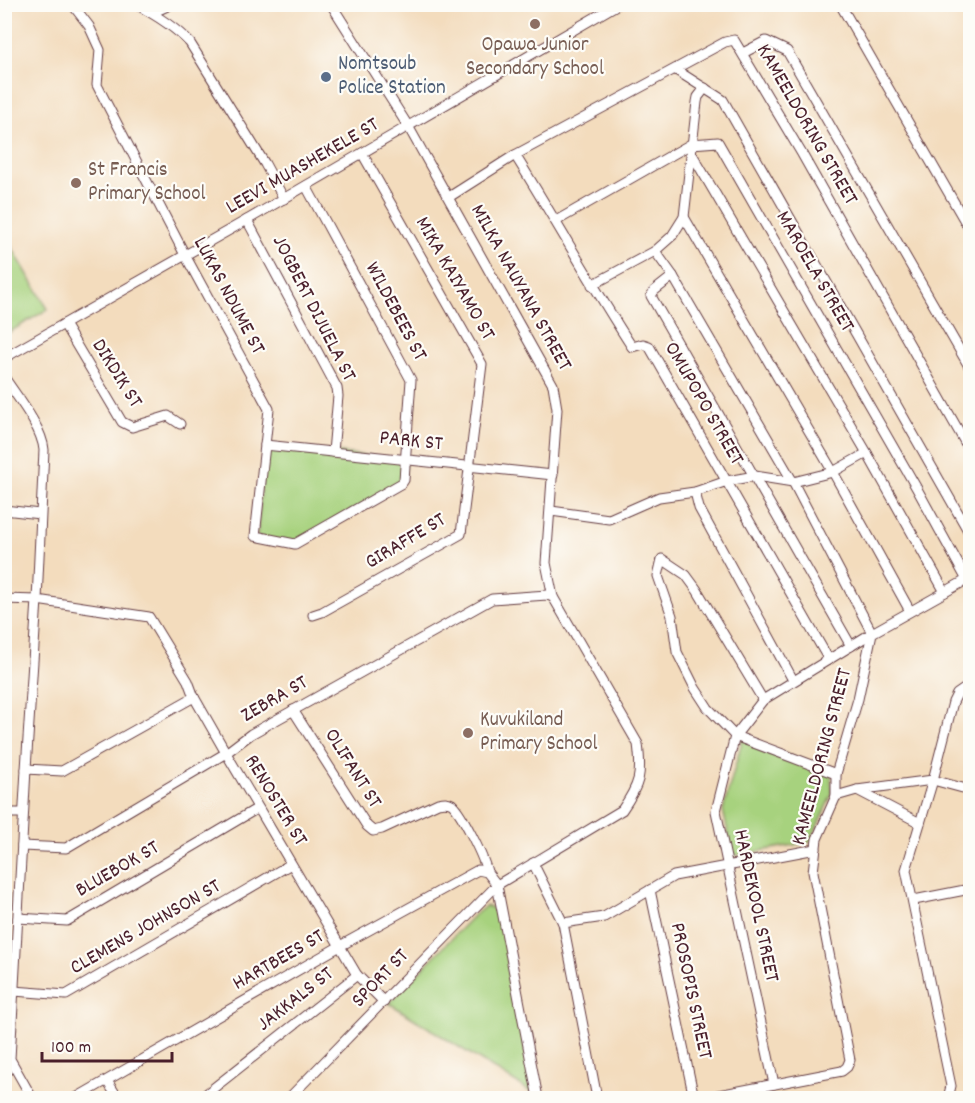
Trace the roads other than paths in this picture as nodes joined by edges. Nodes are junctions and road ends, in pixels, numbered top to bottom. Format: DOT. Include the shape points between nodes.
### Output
graph roads {
  1 [pos="72,4"];
  2 [pos="135,4"];
  3 [pos="172,4"];
  4 [pos="331,4"];
  5 [pos="618,4"];
  6 [pos="840,4"];
  7 [pos="967,4"];
  8 [pos="970,11"];
  9 [pos="152,13"];
  10 [pos="742,53"];
  11 [pos="676,70"];
  12 [pos="705,88"];
  13 [pos="408,126"];
  14 [pos="691,149"];
  15 [pos="362,153"];
  16 [pos="515,155"];
  17 [pos="306,186"];
  18 [pos="449,197"];
  19 [pos="284,199"];
  20 [pos="970,207"];
  21 [pos="960,213"];
  22 [pos="684,217"];
  23 [pos="247,220"];
  24 [pos="556,221"];
  25 [pos="970,230"];
  26 [pos="655,251"];
  27 [pos="185,255"];
  28 [pos="673,276"];
  29 [pos="592,285"];
  30 [pos="64,324"];
  31 [pos="4,358"];
  32 [pos="970,368"];
  33 [pos="4,377"];
  34 [pos="180,424"];
  35 [pos="265,445"];
  36 [pos="970,450"];
  37 [pos="333,452"];
  38 [pos="867,453"];
  39 [pos="407,460"];
  40 [pos="470,467"];
  41 [pos="833,472"];
  42 [pos="553,476"];
  43 [pos="755,476"];
  44 [pos="727,481"];
  45 [pos="793,482"];
  46 [pos="695,492"];
  47 [pos="4,510"];
  48 [pos="551,511"];
  49 [pos="40,514"];
  50 [pos="970,534"];
  51 [pos="257,537"];
  52 [pos="969,579"];
  53 [pos="945,592"];
  54 [pos="553,597"];
  55 [pos="4,599"];
  56 [pos="37,600"];
  57 [pos="910,611"];
  58 [pos="313,615"];
  59 [pos="872,633"];
  60 [pos="851,646"];
  61 [pos="829,660"];
  62 [pos="793,680"];
  63 [pos="970,685"];
  64 [pos="194,697"];
  65 [pos="763,700"];
  66 [pos="293,710"];
  67 [pos="735,736"];
  68 [pos="226,753"];
  69 [pos="26,769"];
  70 [pos="836,774"];
  71 [pos="933,780"];
  72 [pos="857,790"];
  73 [pos="970,790"];
  74 [pos="836,796"];
  75 [pos="258,808"];
  76 [pos="4,813"];
  77 [pos="23,813"];
  78 [pos="920,823"];
  79 [pos="22,846"];
  80 [pos="816,849"];
  81 [pos="533,863"];
  82 [pos="291,864"];
  83 [pos="728,866"];
  84 [pos="488,872"];
  85 [pos="497,885"];
  86 [pos="970,889"];
  87 [pos="650,890"];
  88 [pos="914,900"];
  89 [pos="18,918"];
  90 [pos="563,923"];
  91 [pos="340,946"];
  92 [pos="357,975"];
  93 [pos="14,991"];
  94 [pos="384,1002"];
  95 [pos="106,1081"];
  96 [pos="774,1084"];
  97 [pos="32,1098"];
  98 [pos="76,1098"];
  99 [pos="118,1098"];
  100 [pos="201,1098"];
  101 [pos="290,1098"];
  102 [pos="538,1098"];
  103 [pos="597,1098"];
  104 [pos="694,1098"];
  105 [pos="703,1098"];
  106 [pos="948,1098"];
  1 -- 27 [label="street, LUKAS NDUME ST" via="90,26 100,50 97,85"];
  2 -- 9 [label="street"];
  3 -- 9 [label="street"];
  4 -- 13 [label="street, MILKA NAUYANA STREET"];
  5 -- 13 [label="street, LEEVI MUASHEKELE ST"];
  6 -- 21 [label="street"];
  7 -- 8 [label="street"];
  9 -- 19 [label="street" via="190,43"];
  10 -- 11 [label="street, KAMEELDORING STREET" via="737,41 730,41"];
  10 -- 32 [label="street" via="766,41 787,51"];
  10 -- 36 [label="street, KAMEELDORING STREET"];
  11 -- 12 [label="street"];
  11 -- 16 [label="street, KAMEELDORING STREET"];
  12 -- 14 [label="street" via="698,97"];
  12 -- 50 [label="street" via="723,100"];
  13 -- 15 [label="street, LEEVI MUASHEKELE ST"];
  13 -- 18 [label="street, MILKA NAUYANA STREET"];
  14 -- 22 [label="street"];
  14 -- 24 [label="street"];
  14 -- 38 [label="street"];
  14 -- 52 [label="street, MAROELA STREET" via="715,141 720,145"];
  15 -- 17 [label="street, LEEVI MUASHEKELE ST"];
  15 -- 40 [label="street, MIKA KAIYAMO ST" via="482,364"];
  16 -- 18 [label="street, KAMEELDORING STREET"];
  16 -- 24 [label="street, OMUPOPO STREET"];
  17 -- 19 [label="street, LEEVI MUASHEKELE ST"];
  17 -- 39 [label="street, WILDEBEES ST" via="411,380"];
  18 -- 42 [label="street, MILKA NAUYANA STREET" via="554,385 557,409"];
  19 -- 23 [label="street, LEEVI MUASHEKELE ST"];
  20 -- 21 [label="street"];
  21 -- 25 [label="street"];
  22 -- 26 [label="street" via="672,236"];
  22 -- 41 [label="street"];
  23 -- 27 [label="street, LEEVI MUASHEKELE ST"];
  23 -- 37 [label="street, JOGBERT DIJUELA ST" via="337,388"];
  24 -- 29 [label="street, OMUPOPO STREET"];
  26 -- 28 [label="street"];
  26 -- 29 [label="street"];
  27 -- 30 [label="street, LEEVI MUASHEKELE ST"];
  27 -- 35 [label="street, LUKAS NDUME ST" via="267,405"];
  28 -- 43 [label="street" via="651,296"];
  28 -- 45 [label="street"];
  29 -- 44 [label="street, OMUPOPO STREET" via="632,347 649,346"];
  30 -- 31 [label="street, LEEVI MUASHEKELE ST"];
  30 -- 34 [label="street, DIKDIK ST" via="122,422 132,427 163,416"];
  33 -- 49 [label="street" via="43,440"];
  35 -- 37 [label="street, PARK ST"];
  35 -- 51 [label="street, LUKAS NDUME ST"];
  37 -- 39 [label="street, PARK ST"];
  38 -- 41 [label="street"];
  38 -- 53 [label="street"];
  39 -- 40 [label="street, PARK ST"];
  39 -- 51 [label="street, WILDEBEES ST" via="402,483 295,543"];
  40 -- 42 [label="street, PARK ST"];
  40 -- 58 [label="street, GIRAFFE ST" via="461,534"];
  41 -- 45 [label="street"];
  41 -- 57 [label="street"];
  42 -- 48 [label="street, MILKA NAUYANA STREET"];
  43 -- 44 [label="street"];
  43 -- 45 [label="street"];
  43 -- 60 [label="street"];
  44 -- 46 [label="street"];
  44 -- 61 [label="street, OMUPOPO STREET"];
  45 -- 59 [label="street"];
  46 -- 48 [label="street" via="659,497 609,519"];
  46 -- 62 [label="street" via="699,508"];
  47 -- 49 [label="street"];
  48 -- 54 [label="street, MILKA NAUYANA STREET" via="546,563"];
  49 -- 56 [label="street"];
  52 -- 53 [label="street"];
  53 -- 57 [label="street"];
  54 -- 66 [label="street, ZEBRA ST" via="492,599"];
  54 -- 81 [label="street, MILKA NAUYANA STREET" via="638,744 641,769 634,793 622,810"];
  55 -- 56 [label="street"];
  56 -- 64 [label="street, RENOSTER ST" via="149,616"];
  56 -- 69 [label="street"];
  57 -- 59 [label="street"];
  59 -- 60 [label="street"];
  59 -- 70 [label="street, KAMEELDORING STREET"];
  60 -- 61 [label="street"];
  61 -- 62 [label="street"];
  62 -- 65 [label="street"];
  63 -- 71 [label="street" via="953,702"];
  64 -- 68 [label="street, RENOSTER ST"];
  64 -- 69 [label="street" via="62,771"];
  65 -- 67 [label="street"];
  65 -- 67 [label="street" via="697,590 686,575 662,559 658,576 672,616 677,652 708,708"];
  66 -- 68 [label="street, ZEBRA ST"];
  66 -- 84 [label="street, OLIFANT ST" via="373,831 446,802 453,805 475,840"];
  67 -- 70 [label="street"];
  67 -- 83 [label="street, HARDEKOOL STREET" via="716,810"];
  68 -- 75 [label="street, RENOSTER ST"];
  68 -- 79 [label="street, ZEBRA ST" via="66,848"];
  69 -- 77 [label="street"];
  70 -- 74 [label="street, KAMEELDORING STREET"];
  71 -- 72 [label="street"];
  71 -- 73 [label="street"];
  71 -- 78 [label="street"];
  72 -- 74 [label="street"];
  72 -- 78 [label="street"];
  74 -- 80 [label="street, KAMEELDORING STREET"];
  75 -- 82 [label="street, RENOSTER ST"];
  75 -- 89 [label="street, BLUEBOK ST" via="67,921"];
  76 -- 77 [label="street"];
  77 -- 79 [label="street"];
  78 -- 88 [label="street" via="906,870"];
  79 -- 89 [label="street"];
  80 -- 83 [label="street"];
  80 -- 96 [label="street, KAMEELDORING STREET" via="813,872 850,1060 842,1071"];
  81 -- 85 [label="street, MILKA NAUYANA STREET"];
  81 -- 90 [label="street"];
  82 -- 91 [label="street, RENOSTER ST"];
  82 -- 93 [label="street, CLEMENS JOHNSON ST" via="66,995"];
  83 -- 87 [label="street" via="674,876"];
  83 -- 96 [label="street, HARDEKOOL STREET"];
  84 -- 85 [label="street"];
  84 -- 91 [label="street, HARTBEES ST" via="478,870"];
  85 -- 94 [label="street, SPORT ST"];
  85 -- 102 [label="street"];
  86 -- 88 [label="street"];
  87 -- 90 [label="street" via="604,917"];
  87 -- 104 [label="street, PROSOPIS STREET"];
  88 -- 106 [label="street" via="951,1086"];
  89 -- 93 [label="street"];
  90 -- 103 [label="street"];
  91 -- 92 [label="street, RENOSTER ST"];
  91 -- 95 [label="street, HARTBEES ST"];
  92 -- 94 [label="street, RENOSTER ST"];
  92 -- 100 [label="street, JAKKALS ST"];
  93 -- 97 [label="street" via="10,1059"];
  94 -- 101 [label="street, SPORT ST"];
  95 -- 98 [label="street, HARTBEES ST"];
  95 -- 99 [label="street"];
  96 -- 105 [label="street, KAMEELDORING STREET"];
}
